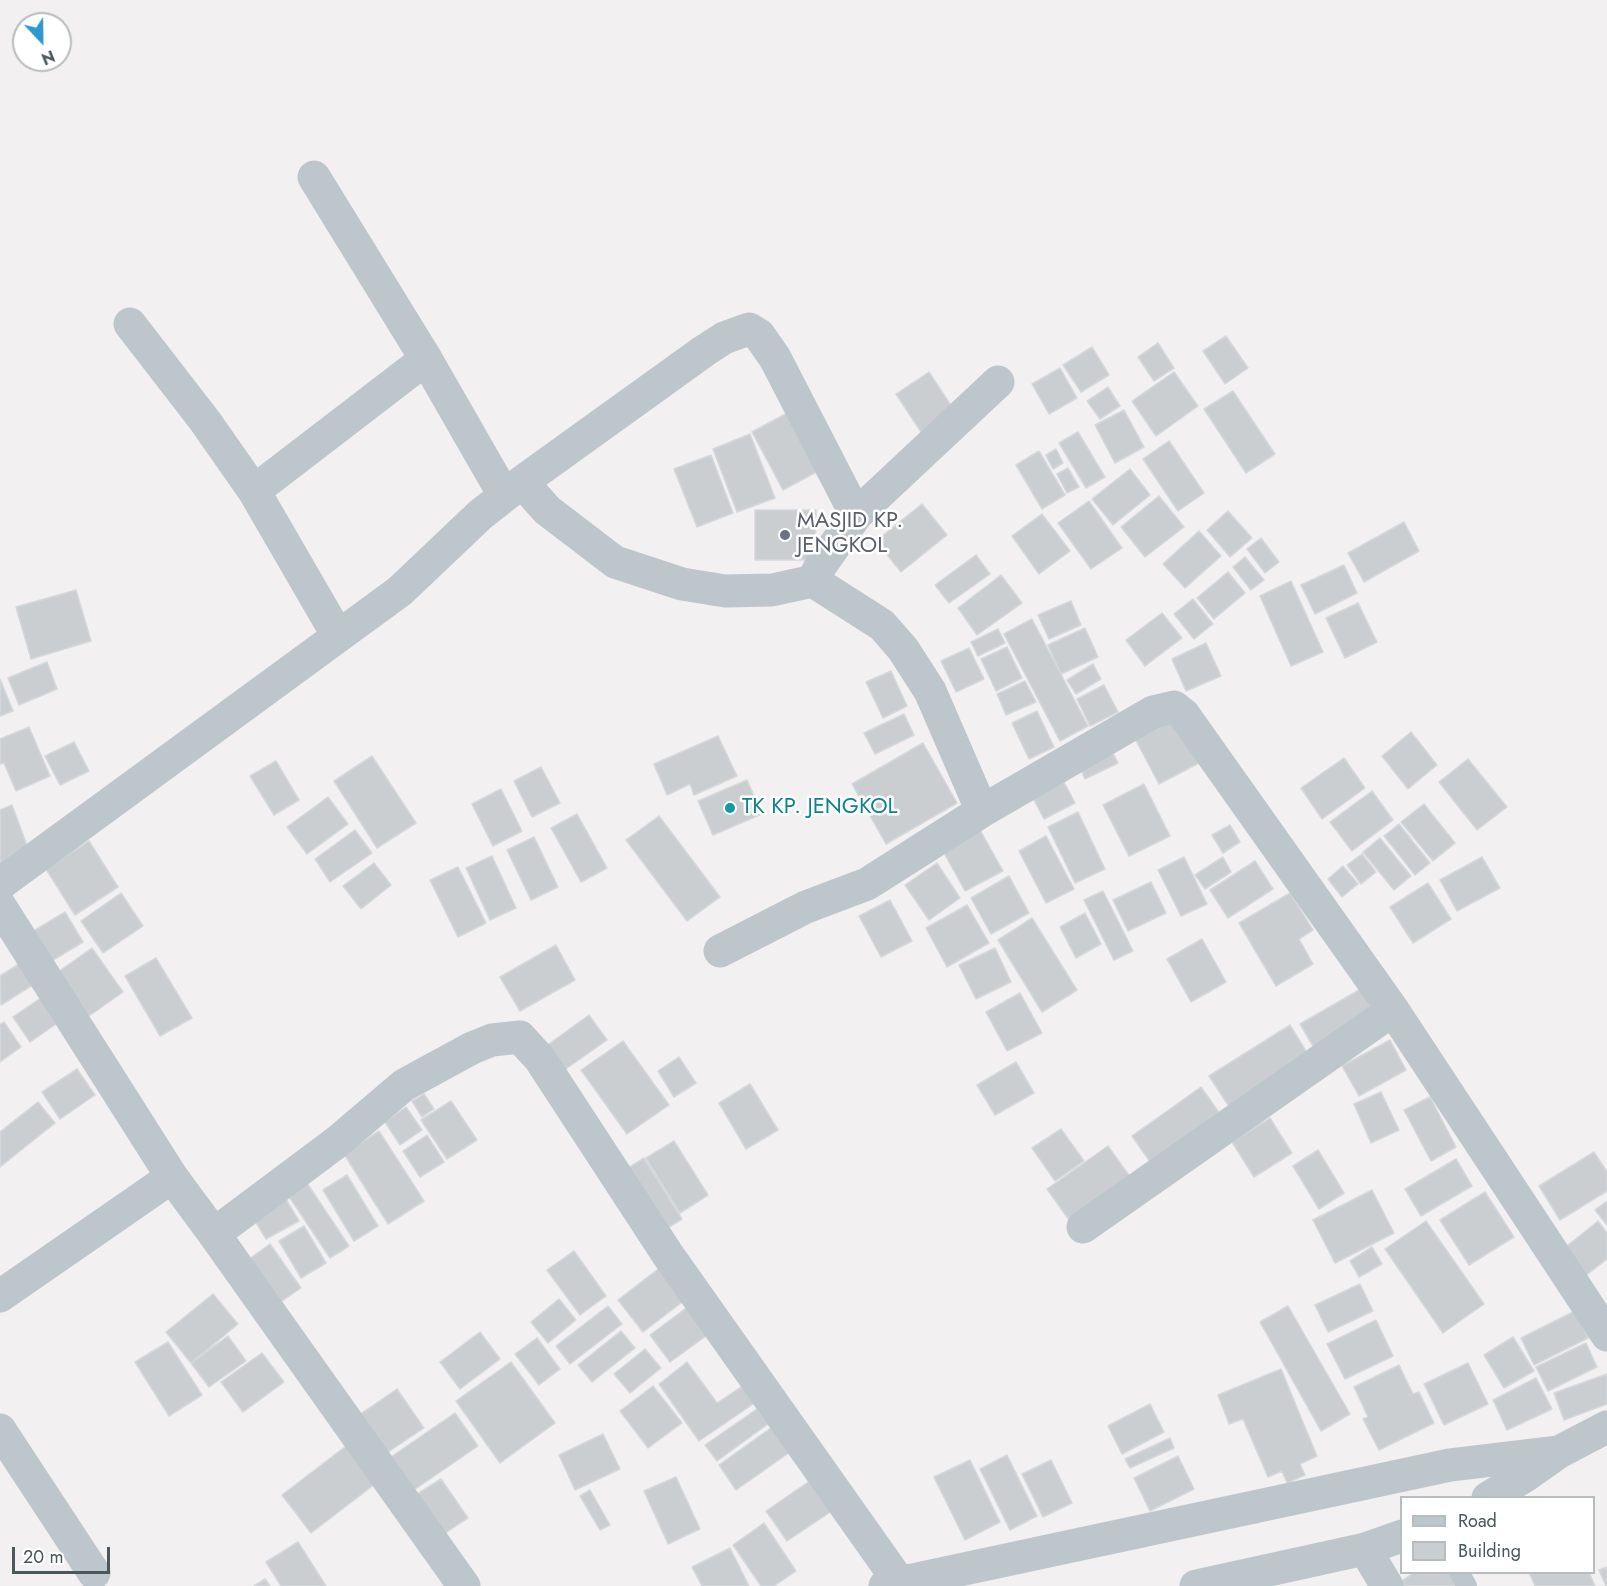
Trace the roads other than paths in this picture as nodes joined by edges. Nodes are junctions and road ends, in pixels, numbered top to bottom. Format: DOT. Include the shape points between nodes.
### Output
graph roads {
  1 [pos="314,177"];
  2 [pos="129,324"];
  3 [pos="426,359"];
  4 [pos="998,382"];
  5 [pos="513,488"];
  6 [pos="254,491"];
  7 [pos="856,515"];
  8 [pos="813,581"];
  9 [pos="339,636"];
  10 [pos="982,811"];
  11 [pos="0,884"];
  12 [pos="0,906"];
  13 [pos="720,951"];
  14 [pos="1393,1010"];
  15 [pos="172,1177"];
  16 [pos="1083,1227"];
  17 [pos="214,1234"];
  18 [pos="0,1296"];
  19 [pos="1607,1335"];
  20 [pos="1607,1427"];
  21 [pos="0,1430"];
  22 [pos="1558,1452"];
  23 [pos="1490,1496"];
  24 [pos="1400,1536"];
  25 [pos="1365,1549"];
  26 [pos="94,1573"];
  27 [pos="896,1585"];
  28 [pos="464,1586"];
  29 [pos="1196,1586"];
  30 [pos="1387,1586"];
  1 -- 3 [label="street"];
  2 -- 6 [label="street"];
  3 -- 5 [label="street"];
  3 -- 6 [label="street"];
  4 -- 7 [label="street"];
  5 -- 7 [label="street" via="704,351 749,329 759,334 775,358"];
  5 -- 8 [label="street" via="615,562 682,584 725,591 772,590"];
  5 -- 9 [label="street" via="400,591"];
  6 -- 9 [label="street"];
  7 -- 8 [label="street"];
  8 -- 10 [label="street" via="882,626 903,649 930,691"];
  9 -- 11 [label="street"];
  10 -- 13 [label="street" via="867,884 806,907"];
  10 -- 14 [label="street" via="1153,712 1173,707 1184,715"];
  12 -- 15 [label="street"];
  14 -- 16 [label="street"];
  14 -- 19 [label="street"];
  15 -- 17 [label="street"];
  15 -- 18 [label="street"];
  17 -- 27 [label="street" via="337,1142 404,1085 472,1048 492,1040 520,1037 540,1059 668,1255"];
  17 -- 28 [label="street"];
  20 -- 22 [label="street"];
  21 -- 26 [label="street"];
  22 -- 23 [label="street"];
  22 -- 27 [label="street" via="1450,1465"];
  24 -- 25 [label="street"];
  25 -- 29 [label="street"];
  25 -- 30 [label="street"];
}
